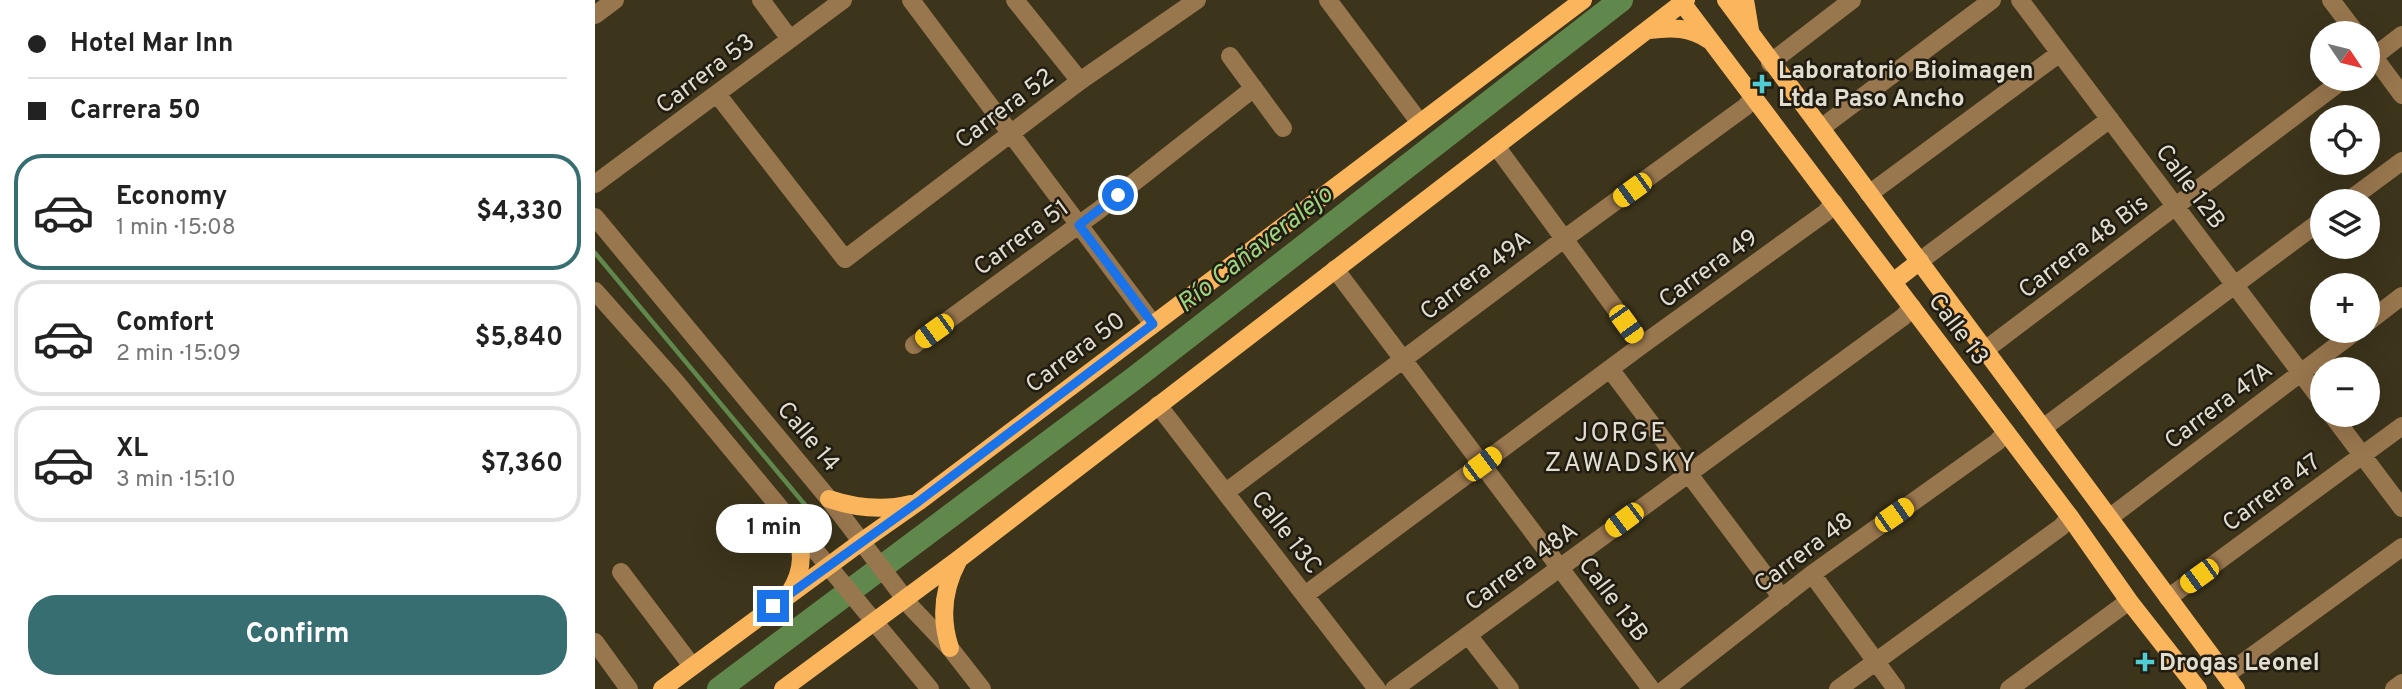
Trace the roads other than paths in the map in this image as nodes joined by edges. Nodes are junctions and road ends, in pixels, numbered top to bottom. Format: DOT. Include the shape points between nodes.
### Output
graph roads {
  1 [pos="615,0"];
  2 [pos="761,0"];
  3 [pos="843,0"];
  4 [pos="911,0"];
  5 [pos="1015,0"];
  6 [pos="1197,0"];
  7 [pos="1328,0"];
  8 [pos="1568,0"];
  9 [pos="1583,0"];
  10 [pos="1726,0"];
  11 [pos="1745,0"];
  12 [pos="1852,0"];
  13 [pos="1992,0"];
  14 [pos="2020,0"];
  15 [pos="2331,0"];
  16 [pos="1682,1"];
  17 [pos="595,15"];
  18 [pos="2347,21"];
  19 [pos="1547,27"];
  20 [pos="1647,30"];
  21 [pos="2402,35"];
  22 [pos="1752,36"];
  23 [pos="790,39"];
  24 [pos="1715,44"];
  25 [pos="2380,49"];
  26 [pos="2060,53"];
  27 [pos="1230,56"];
  28 [pos="1770,63"];
  29 [pos="2380,68"];
  30 [pos="1080,81"];
  31 [pos="1254,88"];
  32 [pos="2328,91"];
  33 [pos="717,94"];
  34 [pos="2402,95"];
  35 [pos="1754,97"];
  36 [pos="2110,119"];
  37 [pos="1420,123"];
  38 [pos="1283,128"];
  39 [pos="1821,128"];
  40 [pos="1011,134"];
  41 [pos="1496,146"];
  42 [pos="2402,161"];
  43 [pos="595,184"];
  44 [pos="2364,189"];
  45 [pos="1869,194"];
  46 [pos="1834,203"];
  47 [pos="2175,206"];
  48 [pos="595,217"];
  49 [pos="1079,225"];
  50 [pos="2310,229"];
  51 [pos="1564,239"];
  52 [pos="1920,261"];
  53 [pos="1335,269"];
  54 [pos="1893,282"];
  55 [pos="2235,285"];
  56 [pos="595,290"];
  57 [pos="2402,296"];
  58 [pos="1912,307"];
  59 [pos="2380,313"];
  60 [pos="1153,324"];
  61 [pos="2340,343"];
  62 [pos="914,345"];
  63 [pos="1642,345"];
  64 [pos="1985,350"];
  65 [pos="1403,360"];
  66 [pos="1610,369"];
  67 [pos="2301,373"];
  68 [pos="2310,385"];
  69 [pos="1158,405"];
  70 [pos="2402,426"];
  71 [pos="2341,427"];
  72 [pos="2043,428"];
  73 [pos="2006,432"];
  74 [pos="2362,455"];
  75 [pos="1482,464"];
  76 [pos="1688,473"];
  77 [pos="1226,492"];
  78 [pos="829,499"];
  79 [pos="918,502"];
  80 [pos="2402,508"];
  81 [pos="2070,517"];
  82 [pos="2109,517"];
  83 [pos="793,526"];
  84 [pos="864,546"];
  85 [pos="2402,547"];
  86 [pos="959,559"];
  87 [pos="1560,568"];
  88 [pos="831,570"];
  89 [pos="621,572"];
  90 [pos="1812,574"];
  91 [pos="789,595"];
  92 [pos="1305,595"];
  93 [pos="903,596"];
  94 [pos="1782,598"];
  95 [pos="2168,598"];
  96 [pos="2129,601"];
  97 [pos="872,618"];
  98 [pos="1468,635"];
  99 [pos="595,642"];
  100 [pos="950,648"];
  101 [pos="1876,660"];
  102 [pos="692,666"];
  103 [pos="2231,682"];
  104 [pos="2402,683"];
  105 [pos="629,689"];
  106 [pos="662,689"];
  107 [pos="783,689"];
  108 [pos="930,689"];
  109 [pos="982,689"];
  110 [pos="1377,689"];
  111 [pos="1394,689"];
  112 [pos="1510,689"];
  113 [pos="1651,689"];
  114 [pos="1665,689"];
  115 [pos="1838,689"];
  116 [pos="1896,689"];
  117 [pos="2009,689"];
  118 [pos="2198,689"];
  119 [pos="2394,689"];
  1 -- 17 [label="street"];
  2 -- 23 [label="street"];
  3 -- 23 [label="street, Carrera 53"];
  4 -- 40 [label="street"];
  5 -- 30 [label="street"];
  6 -- 30 [label="street, Carrera 52"];
  7 -- 37 [label="street"];
  8 -- 19 [label="main road"];
  9 -- 19 [label="main road, Carrera 50"];
  10 -- 22 [label="main road, Calle 13"];
  11 -- 22 [label="main road"];
  12 -- 28 [label="street"];
  13 -- 39 [label="street"];
  14 -- 26 [label="street, Calle 12B"];
  15 -- 18 [label="street"];
  16 -- 20 [label="main road"];
  16 -- 24 [label="main road, Calle 13"];
  19 -- 37 [label="main road, Carrera 50"];
  20 -- 24 [label="main road" via="1680,28"];
  20 -- 41 [label="main road"];
  21 -- 25 [label="street"];
  22 -- 28 [label="main road, Calle 13"];
  23 -- 33 [label="street, Carrera 53"];
  24 -- 35 [label="main road, Calle 13"];
  26 -- 36 [label="street, Calle 12B"];
  26 -- 45 [label="street"];
  27 -- 31 [label="street"];
  28 -- 39 [label="main road, Calle 13"];
  29 -- 34 [label="street"];
  30 -- 40 [label="street, Carrera 52"];
  31 -- 38 [label="street"];
  31 -- 49 [label="street, Carrera 51"];
  32 -- 47 [label="street, Carrera 48 Bis"];
  33 -- 40 [label="street, Carrera 52" via="845,259"];
  33 -- 43 [label="street, Carrera 53"];
  35 -- 46 [label="main road, Calle 13"];
  35 -- 51 [label="street, Carrera 49A"];
  36 -- 47 [label="street, Calle 12B"];
  36 -- 52 [label="street"];
  37 -- 60 [label="main road, Carrera 50"];
  39 -- 45 [label="main road, Calle 13"];
  40 -- 49 [label="street"];
  41 -- 51 [label="street"];
  41 -- 53 [label="main road"];
  42 -- 44 [label="street"];
  45 -- 52 [label="main road, Calle 13"];
  46 -- 54 [label="main road, Calle 13"];
  46 -- 63 [label="street, Carrera 49"];
  47 -- 55 [label="street, Calle 12B"];
  47 -- 64 [label="street, Carrera 48 Bis"];
  48 -- 78 [label="street, Calle 14"];
  49 -- 60 [label="street"];
  49 -- 62 [label="street, Carrera 51"];
  50 -- 55 [label="street"];
  51 -- 63 [label="street"];
  51 -- 65 [label="street, Carrera 49A"];
  52 -- 54 [label="main road"];
  52 -- 64 [label="main road, Calle 13"];
  53 -- 65 [label="street, Calle 13B"];
  53 -- 69 [label="main road"];
  54 -- 58 [label="main road, Calle 13"];
  55 -- 67 [label="street, Calle 12B"];
  55 -- 72 [label="street"];
  56 -- 83 [label="street"];
  57 -- 59 [label="street"];
  58 -- 73 [label="main road, Calle 13"];
  58 -- 76 [label="street, Carrera 48A"];
  60 -- 79 [label="main road, Carrera 50"];
  61 -- 67 [label="street, Carrera 47A"];
  63 -- 66 [label="street, Carrera 49"];
  64 -- 72 [label="main road, Calle 13"];
  65 -- 75 [label="street, Calle 13B"];
  65 -- 77 [label="street, Carrera 49A"];
  66 -- 75 [label="street, Carrera 49"];
  66 -- 76 [label="street"];
  67 -- 68 [label="street, Calle 12B"];
  67 -- 82 [label="street, Carrera 47A"];
  69 -- 77 [label="street, Calle 13C"];
  69 -- 86 [label="main road"];
  70 -- 74 [label="street, Carrera 47"];
  71 -- 74 [label="street"];
  72 -- 82 [label="main road, Calle 13"];
  73 -- 81 [label="main road, Calle 13"];
  73 -- 90 [label="street, Carrera 48"];
  74 -- 80 [label="street"];
  74 -- 95 [label="street, Carrera 47"];
  75 -- 87 [label="street, Calle 13B"];
  75 -- 92 [label="street, Carrera 49"];
  76 -- 87 [label="street, Carrera 48A"];
  76 -- 94 [label="street"];
  77 -- 92 [label="street, Calle 13C"];
  78 -- 79 [label="main road" via="880,508"];
  78 -- 84 [label="street, Calle 14"];
  79 -- 84 [label="main road, Carrera 50"];
  81 -- 96 [label="main road, Calle 13"];
  81 -- 101 [label="street"];
  82 -- 95 [label="main road, Calle 13"];
  83 -- 88 [label="street"];
  83 -- 91 [label="main road" via="800,540 801,563"];
  84 -- 88 [label="main road, Carrera 50"];
  84 -- 93 [label="street, Calle 14"];
  85 -- 103 [label="street"];
  86 -- 93 [label="main road"];
  86 -- 100 [label="main road" via="944,601"];
  87 -- 98 [label="street, Carrera 48A"];
  87 -- 113 [label="street, Calle 13B"];
  88 -- 91 [label="main road, Carrera 50"];
  88 -- 97 [label="street"];
  89 -- 102 [label="street"];
  90 -- 94 [label="street, Carrera 48"];
  90 -- 101 [label="street"];
  91 -- 102 [label="main road, Carrera 50"];
  92 -- 110 [label="street, Calle 13C"];
  93 -- 97 [label="main road"];
  93 -- 100 [label="street, Calle 14"];
  94 -- 114 [label="street, Carrera 48"];
  95 -- 103 [label="main road, Calle 13"];
  96 -- 117 [label="street"];
  96 -- 118 [label="main road, Calle 13"];
  97 -- 107 [label="main road"];
  97 -- 108 [label="street"];
  98 -- 111 [label="street, Carrera 48A"];
  98 -- 112 [label="street"];
  99 -- 105 [label="street"];
  100 -- 109 [label="street, Calle 14"];
  101 -- 115 [label="street"];
  101 -- 116 [label="street"];
  102 -- 106 [label="main road, Carrera 50"];
  104 -- 119 [label="street"];
}
